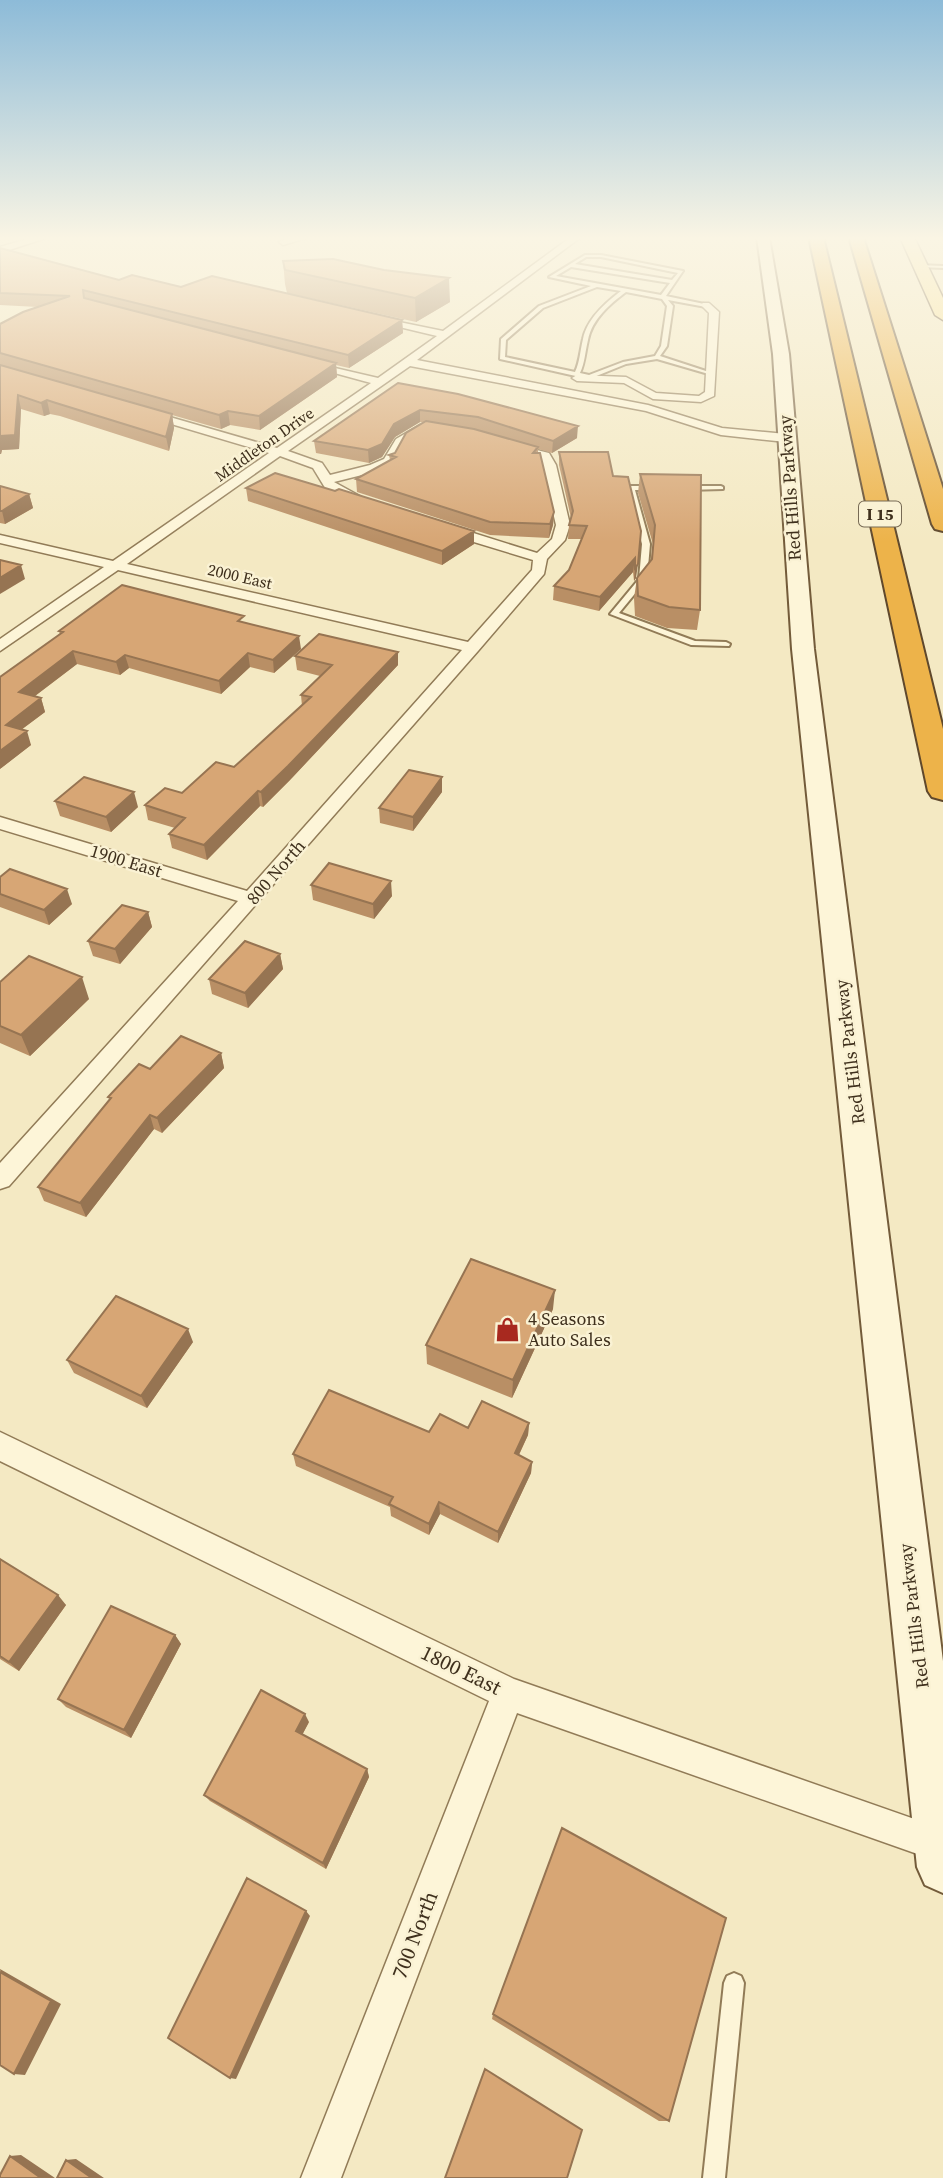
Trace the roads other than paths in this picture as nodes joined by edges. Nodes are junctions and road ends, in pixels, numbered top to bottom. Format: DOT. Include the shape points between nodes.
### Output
graph roads {
  1 [pos="439,339"];
  2 [pos="505,339"];
  3 [pos="586,339"];
  4 [pos="665,339"];
  5 [pos="713,339"];
  6 [pos="778,339"];
  7 [pos="840,339"];
  8 [pos="887,339"];
  9 [pos="657,357"];
  10 [pos="301,361"];
  11 [pos="408,362"];
  12 [pos="710,374"];
  13 [pos="581,376"];
  14 [pos="380,382"];
  15 [pos="133,410"];
  16 [pos="442,430"];
  17 [pos="786,438"];
  18 [pos="503,443"];
  19 [pos="279,452"];
  20 [pos="327,480"];
  21 [pos="670,488"];
  22 [pos="682,488"];
  23 [pos="721,488"];
  24 [pos="369,505"];
  25 [pos="943,524"];
  26 [pos="435,526"];
  27 [pos="0,539"];
  28 [pos="540,558"];
  29 [pos="117,565"];
  30 [pos="726,644"];
  31 [pos="0,646"];
  32 [pos="472,648"];
  33 [pos="943,791"];
  34 [pos="0,823"];
  35 [pos="252,900"];
  36 [pos="0,1179"];
  37 [pos="0,1447"];
  38 [pos="508,1693"];
  39 [pos="942,1857"];
  40 [pos="734,1983"];
  41 [pos="321,2178"];
  42 [pos="714,2178"];
  1 -- 11 [label="street, Middleton Drive"];
  2 -- 13 [label="lane" via="502,358"];
  3 -- 13 [label="lane"];
  4 -- 9 [label="lane"];
  5 -- 12 [label="street"];
  6 -- 17 [label="main road, Red Hills Parkway"];
  7 -- 33 [label="highway, I 15"];
  8 -- 25 [label="highway"];
  9 -- 12 [label="lane"];
  9 -- 13 [label="lane"];
  10 -- 14 [label="street"];
  11 -- 14 [label="street, Middleton Drive"];
  11 -- 17 [label="street" via="648,408 721,431"];
  12 -- 13 [label="street" via="710,394 701,399 653,396 626,380"];
  14 -- 19 [label="street, Middleton Drive"];
  15 -- 19 [label="street"];
  16 -- 20 [label="street" via="424,428 400,442 389,461"];
  17 -- 39 [label="main road, Red Hills Parkway" via="803,649"];
  18 -- 28 [label="street, 800 North" via="545,456 550,465 563,525 558,540"];
  19 -- 20 [label="street" via="318,466"];
  19 -- 29 [label="street, Middleton Drive"];
  20 -- 24 [label="street" via="339,494"];
  21 -- 30 [label="lane" via="631,488 646,544 643,579 614,614 694,643"];
  22 -- 23 [label="lane"];
  26 -- 28 [label="street"];
  27 -- 29 [label="street, 2000 East"];
  28 -- 32 [label="street, 800 North" via="539,571"];
  29 -- 31 [label="street, Middleton Drive"];
  29 -- 32 [label="street, 2000 East"];
  32 -- 35 [label="street, 800 North"];
  34 -- 35 [label="street, 1900 East"];
  35 -- 36 [label="street, 800 North"];
  37 -- 38 [label="street, 1800 East"];
  38 -- 39 [label="street, 1800 East"];
  38 -- 41 [label="street, 700 North"];
  40 -- 42 [label="lane"];
}
